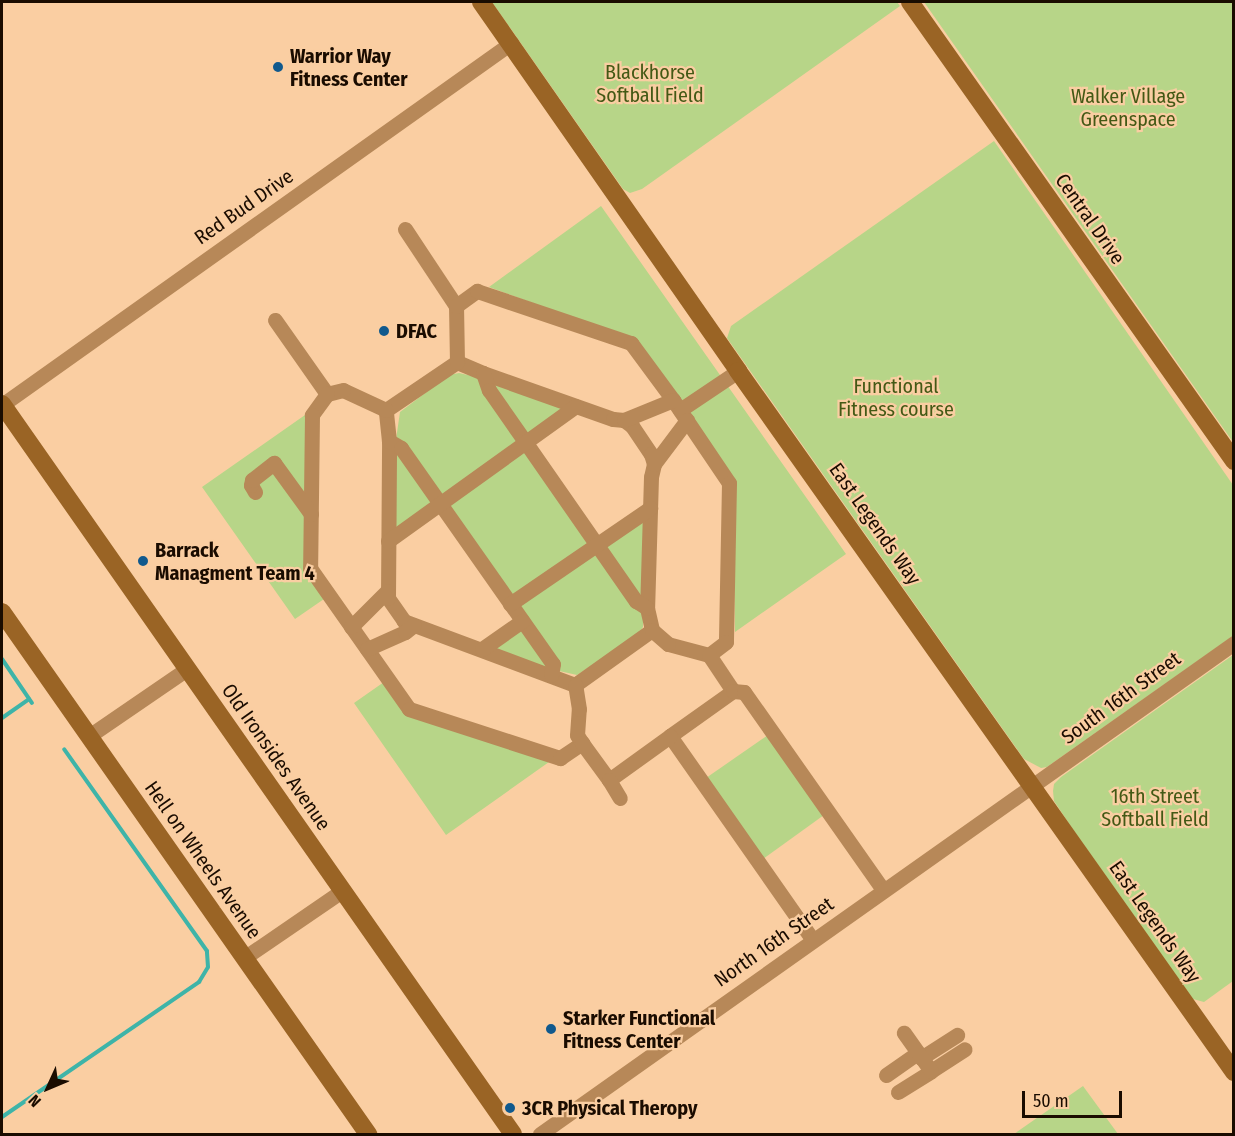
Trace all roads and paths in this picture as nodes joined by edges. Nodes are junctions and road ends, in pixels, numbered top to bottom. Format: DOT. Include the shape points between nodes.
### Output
graph roads {
  1 [pos="481,2"];
  2 [pos="910,2"];
  3 [pos="511,43"];
  4 [pos="405,229"];
  5 [pos="456,306"];
  6 [pos="275,321"];
  7 [pos="458,362"];
  8 [pos="738,371"];
  9 [pos="483,373"];
  10 [pos="327,394"];
  11 [pos="2,405"];
  12 [pos="576,406"];
  13 [pos="386,410"];
  14 [pos="680,410"];
  15 [pos="624,420"];
  16 [pos="389,441"];
  17 [pos="526,443"];
  18 [pos="1233,461"];
  19 [pos="654,464"];
  20 [pos="255,492"];
  21 [pos="440,504"];
  22 [pos="650,508"];
  23 [pos="311,514"];
  24 [pos="388,541"];
  25 [pos="597,545"];
  26 [pos="387,591"];
  27 [pos="510,604"];
  28 [pos="647,608"];
  29 [pos="2,612"];
  30 [pos="522,621"];
  31 [pos="414,625"];
  32 [pos="351,627"];
  33 [pos="652,630"];
  34 [pos="1233,643"];
  35 [pos="367,649"];
  36 [pos="482,649"];
  37 [pos="709,655"];
  38 [pos="187,669"];
  39 [pos="551,675"];
  40 [pos="575,685"];
  41 [pos="733,691"];
  42 [pos="89,735"];
  43 [pos="670,736"];
  44 [pos="582,743"];
  45 [pos="609,780"];
  46 [pos="1033,786"];
  47 [pos="620,798"];
  48 [pos="883,890"];
  49 [pos="342,891"];
  50 [pos="813,940"];
  51 [pos="244,958"];
  52 [pos="904,1033"];
  53 [pos="957,1035"];
  54 [pos="965,1049"];
  55 [pos="920,1056"];
  56 [pos="931,1071"];
  57 [pos="1233,1072"];
  58 [pos="886,1075"];
  59 [pos="898,1092"];
  60 [pos="368,1134"];
  61 [pos="513,1134"];
  62 [pos="540,1134"];
  1 -- 3 [label="street, East Legends Way"];
  2 -- 18 [label="street, Central Drive"];
  3 -- 8 [label="street, East Legends Way"];
  3 -- 11 [label="street, Red Bud Drive"];
  4 -- 5 [label="street"];
  5 -- 7 [label="street"];
  5 -- 14 [label="street" via="477,291 632,343"];
  6 -- 10 [label="street"];
  7 -- 9 [label="street"];
  7 -- 13 [label="street"];
  8 -- 14 [label="street"];
  8 -- 46 [label="street, East Legends Way"];
  9 -- 12 [label="street"];
  9 -- 17 [label="street" via="489,390"];
  10 -- 13 [label="street" via="343,390"];
  10 -- 23 [label="street" via="312,415"];
  11 -- 38 [label="street, Old Ironsides Avenue"];
  12 -- 15 [label="street"];
  12 -- 17 [label="street"];
  13 -- 16 [label="street"];
  14 -- 15 [label="street"];
  14 -- 19 [label="street"];
  14 -- 37 [label="street" via="729,483 726,642"];
  15 -- 19 [label="street" via="632,426"];
  16 -- 21 [label="street" via="401,448"];
  16 -- 24 [label="street"];
  17 -- 21 [label="street"];
  17 -- 25 [label="street"];
  19 -- 22 [label="street"];
  20 -- 23 [label="street" via="252,480 274,463"];
  21 -- 24 [label="street"];
  21 -- 27 [label="street"];
  22 -- 25 [label="street"];
  22 -- 28 [label="street"];
  23 -- 32 [label="street" via="310,568"];
  24 -- 26 [label="street"];
  25 -- 27 [label="street"];
  25 -- 28 [label="street" via="636,601"];
  26 -- 31 [label="street" via="404,621"];
  26 -- 32 [label="street"];
  27 -- 30 [label="street"];
  28 -- 33 [label="street"];
  29 -- 42 [label="street, Hell on Wheels Avenue"];
  30 -- 36 [label="street"];
  30 -- 39 [label="street" via="553,664"];
  31 -- 35 [label="street"];
  31 -- 36 [label="street"];
  32 -- 35 [label="street"];
  33 -- 37 [label="street" via="668,644"];
  33 -- 40 [label="street"];
  34 -- 46 [label="street, South 16th Street"];
  35 -- 44 [label="street" via="409,709 560,758"];
  36 -- 39 [label="street"];
  37 -- 41 [label="street"];
  38 -- 42 [label="street"];
  38 -- 49 [label="street, Old Ironsides Avenue"];
  39 -- 40 [label="street"];
  40 -- 44 [label="street" via="578,735"];
  41 -- 43 [label="street"];
  41 -- 48 [label="street" via="744,692 772,728"];
  42 -- 51 [label="street, Hell on Wheels Avenue"];
  43 -- 45 [label="street"];
  43 -- 50 [label="street"];
  44 -- 45 [label="street"];
  45 -- 47 [label="street"];
  46 -- 48 [label="street, North 16th Street"];
  46 -- 57 [label="street, East Legends Way"];
  48 -- 50 [label="street, North 16th Street"];
  49 -- 51 [label="street"];
  49 -- 61 [label="street, Old Ironsides Avenue"];
  50 -- 62 [label="street, North 16th Street"];
  51 -- 60 [label="street, Hell on Wheels Avenue"];
  52 -- 55 [label="street"];
  53 -- 55 [label="street"];
  54 -- 56 [label="street"];
  55 -- 56 [label="street"];
  55 -- 58 [label="street"];
  56 -- 59 [label="street"];
}
